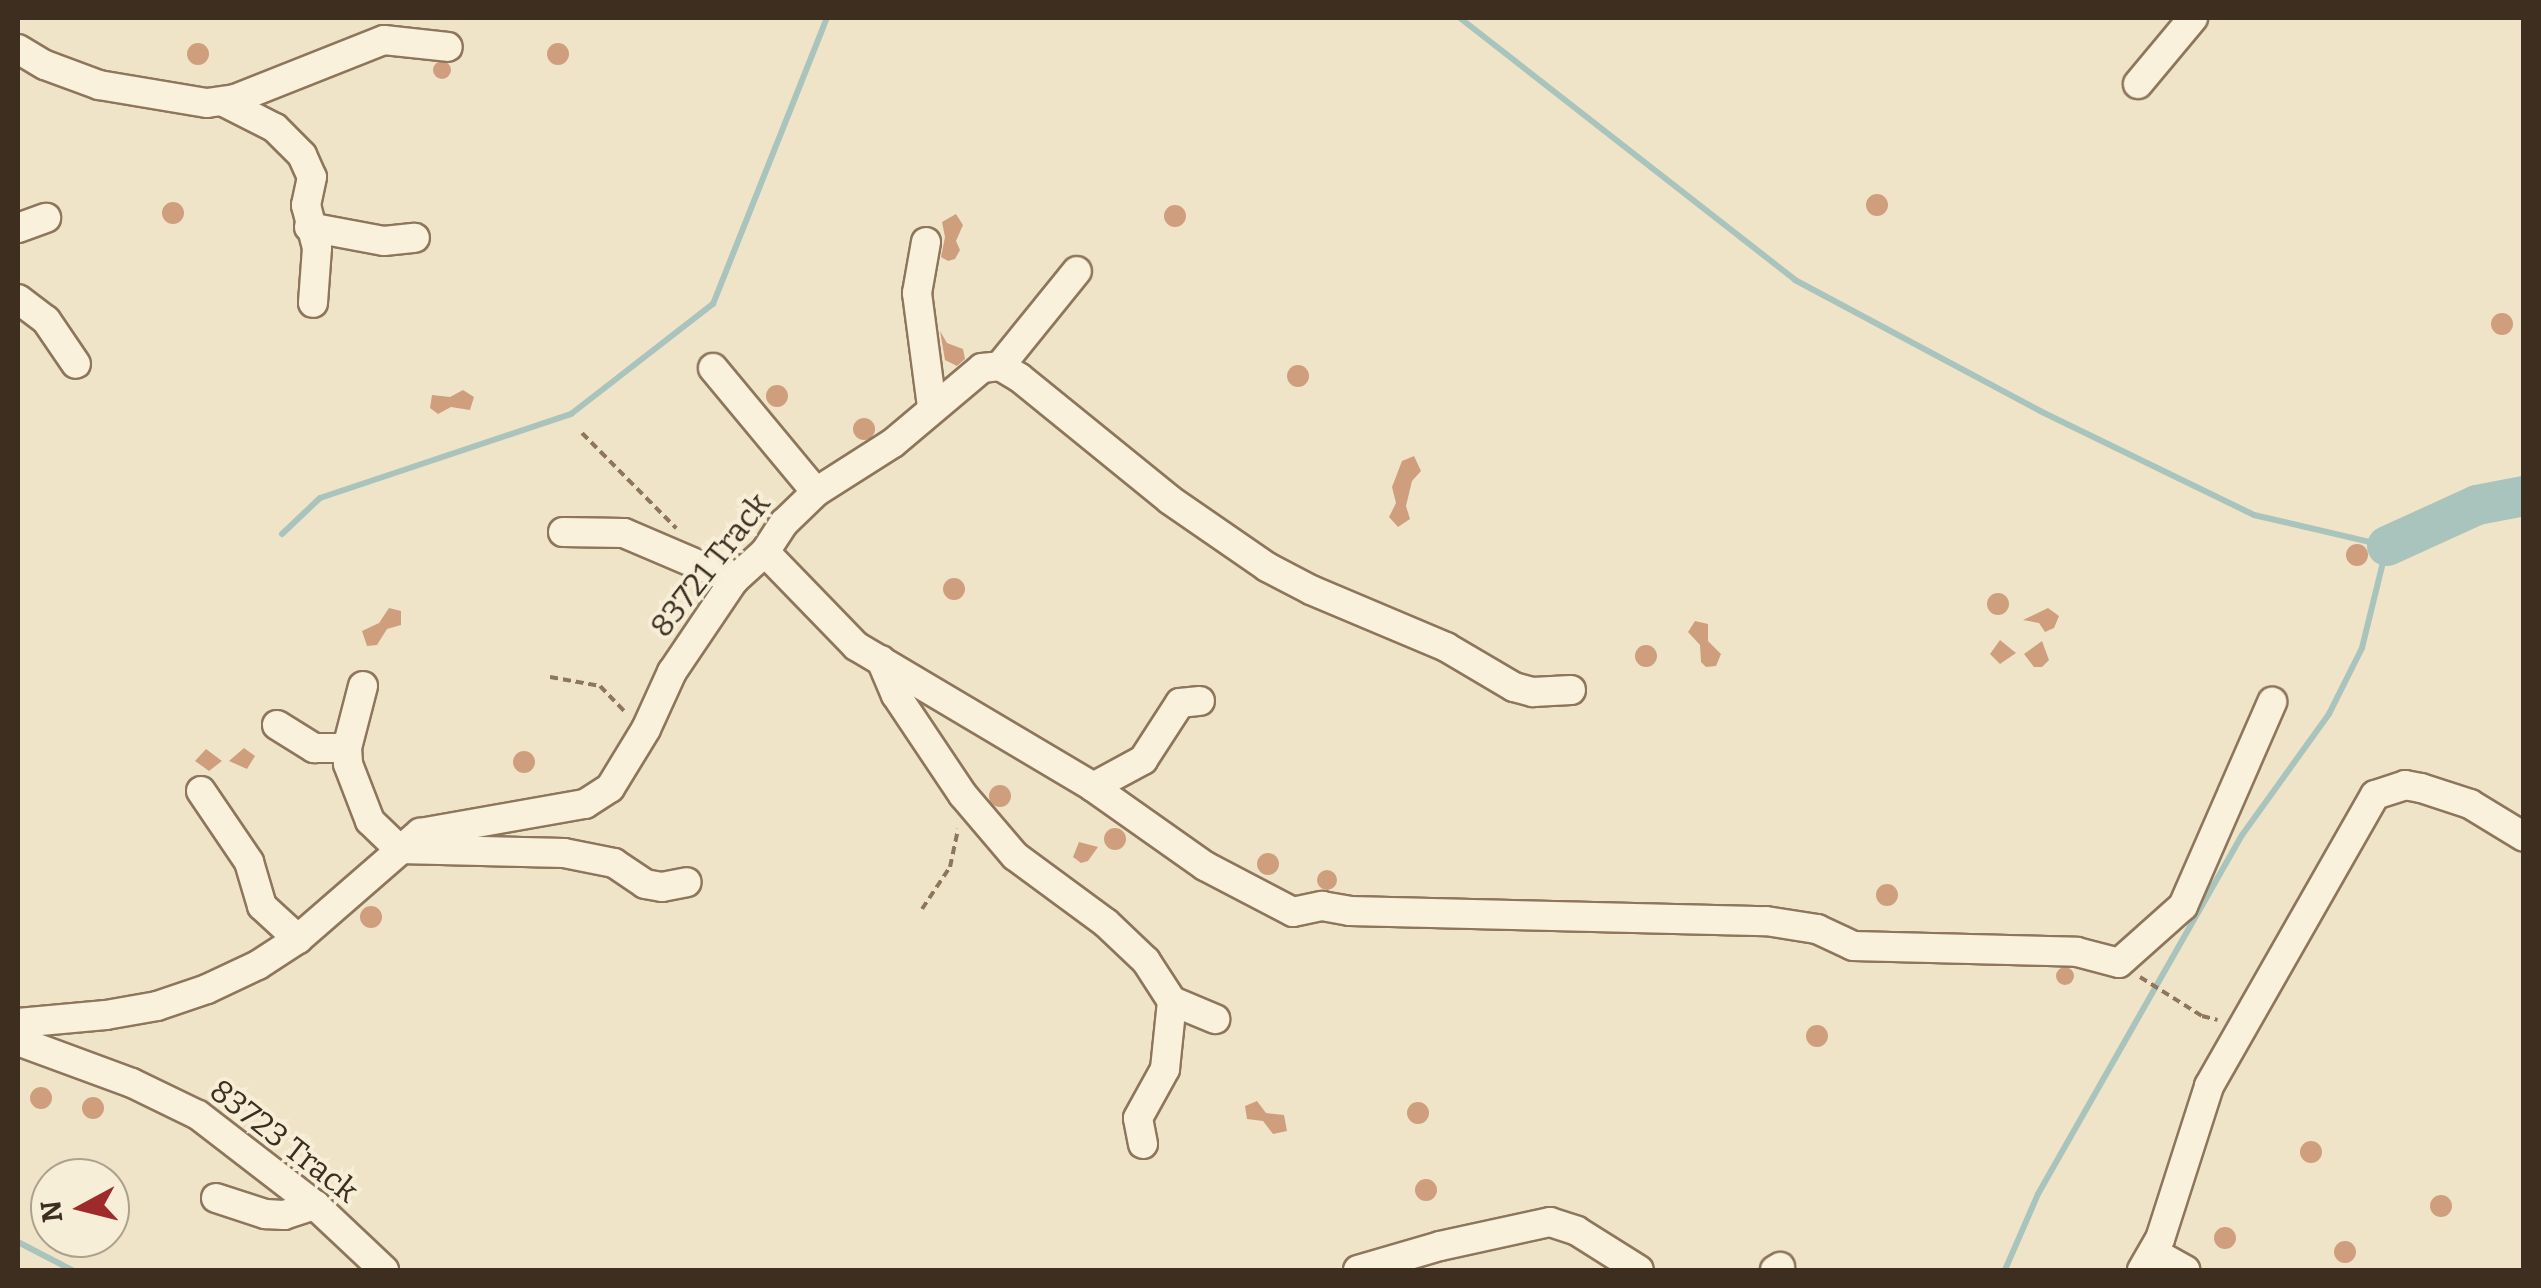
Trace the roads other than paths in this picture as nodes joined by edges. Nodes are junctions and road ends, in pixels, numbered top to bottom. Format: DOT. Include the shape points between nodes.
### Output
graph roads {
  1 [pos="2193,18"];
  2 [pos="448,47"];
  3 [pos="18,49"];
  4 [pos="2138,84"];
  5 [pos="224,102"];
  6 [pos="46,218"];
  7 [pos="309,227"];
  8 [pos="18,228"];
  9 [pos="415,238"];
  10 [pos="926,242"];
  11 [pos="1077,271"];
  12 [pos="18,299"];
  13 [pos="313,304"];
  14 [pos="76,364"];
  15 [pos="1000,366"];
  16 [pos="713,368"];
  17 [pos="932,406"];
  18 [pos="816,492"];
  19 [pos="563,532"];
  20 [pos="765,552"];
  21 [pos="734,580"];
  22 [pos="881,660"];
  23 [pos="363,686"];
  24 [pos="1571,690"];
  25 [pos="1200,700"];
  26 [pos="2272,702"];
  27 [pos="277,725"];
  28 [pos="347,748"];
  29 [pos="1093,787"];
  30 [pos="201,791"];
  31 [pos="2524,837"];
  32 [pos="399,848"];
  33 [pos="687,882"];
  34 [pos="298,939"];
  35 [pos="1172,1001"];
  36 [pos="1215,1018"];
  37 [pos="18,1023"];
  38 [pos="18,1041"];
  39 [pos="1144,1144"];
  40 [pos="216,1198"];
  41 [pos="315,1205"];
  42 [pos="2148,1261"];
  43 [pos="384,1270"];
  44 [pos="1358,1270"];
  45 [pos="1639,1270"];
  46 [pos="2185,1270"];
  1 -- 4 [label="street"];
  2 -- 5 [label="street" via="384,40"];
  3 -- 5 [label="street" via="99,85"];
  5 -- 7 [label="street" via="275,128 302,155 312,177"];
  6 -- 8 [label="street"];
  7 -- 9 [label="street" via="384,241"];
  7 -- 13 [label="street" via="317,248"];
  10 -- 17 [label="street" via="916,293"];
  11 -- 15 [label="street"];
  12 -- 14 [label="street" via="46,320"];
  15 -- 17 [label="street, 83721 Track" via="982,368"];
  15 -- 24 [label="street" via="1267,567 1446,647 1514,687"];
  16 -- 18 [label="street"];
  17 -- 18 [label="street, 83721 Track" via="893,443"];
  18 -- 20 [label="street, 83721 Track"];
  19 -- 21 [label="street" via="624,533"];
  20 -- 21 [label="street, 83721 Track"];
  20 -- 22 [label="street" via="856,646"];
  21 -- 32 [label="street, 83721 Track" via="672,672 610,788 585,804 442,826"];
  22 -- 29 [label="street"];
  22 -- 35 [label="street" via="914,724 1015,856 1106,923 1146,961"];
  23 -- 28 [label="street"];
  25 -- 29 [label="street" via="1180,703 1143,760"];
  26 -- 29 [label="street" via="2183,906 2120,962 2077,952 1853,946 1817,929 1766,921 1322,906 1293,912 1205,866"];
  27 -- 28 [label="street" via="314,748"];
  28 -- 32 [label="street" via="360,804"];
  30 -- 34 [label="street" via="248,862 262,906"];
  31 -- 42 [label="street" via="2470,804 2420,788 2406,785 2375,795 2209,1086"];
  32 -- 33 [label="street" via="564,853 614,863 646,884"];
  32 -- 34 [label="street, 83721 Track"];
  34 -- 37 [label="street, 83721 Track" via="258,966 157,1006"];
  35 -- 36 [label="street"];
  35 -- 39 [label="street" via="1165,1069 1138,1118"];
  38 -- 41 [label="street, 83723 Track" via="198,1114"];
  40 -- 41 [label="street" via="265,1214"];
  41 -- 43 [label="street, 83723 Track"];
  42 -- 46 [label="street"];
  44 -- 45 [label="street" via="1550,1222"];
}
